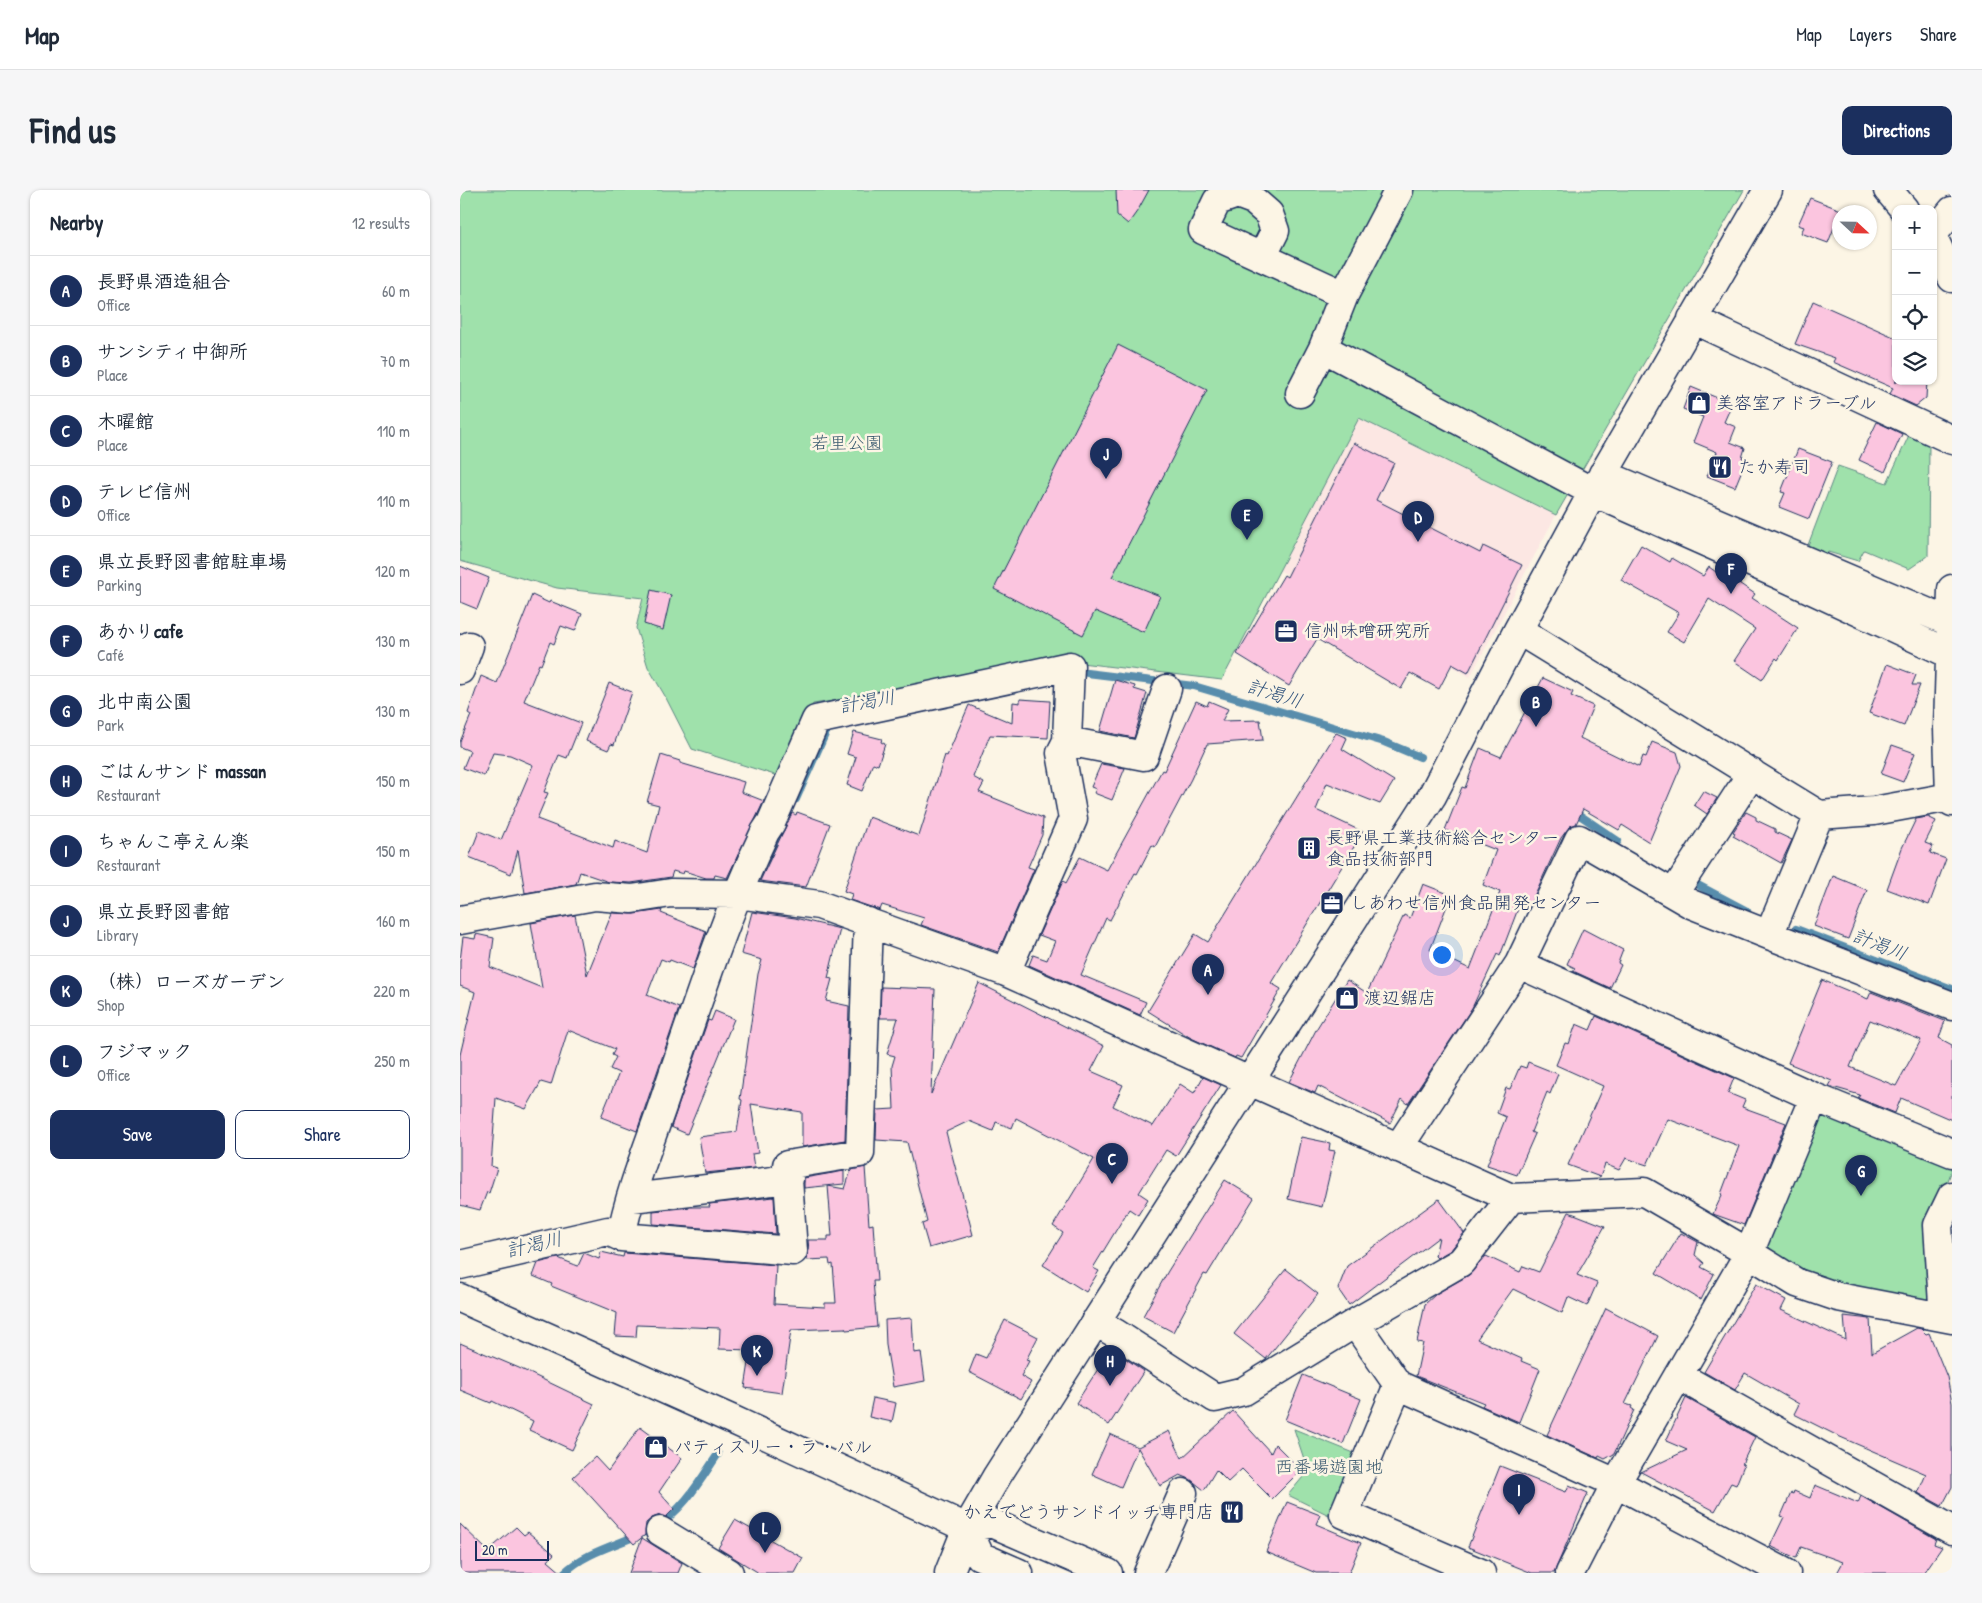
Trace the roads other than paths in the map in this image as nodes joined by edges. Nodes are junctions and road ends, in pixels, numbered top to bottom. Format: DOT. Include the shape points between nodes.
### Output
graph roads {
  1 [pos="1399,190"];
  2 [pos="1768,190"];
  3 [pos="1888,190"];
  4 [pos="1901,205"];
  5 [pos="1952,211"];
  6 [pos="1937,231"];
  7 [pos="1937,245"];
  8 [pos="1262,257"];
  9 [pos="1952,278"];
  10 [pos="1344,295"];
  11 [pos="1692,319"];
  12 [pos="1323,348"];
  13 [pos="1300,394"];
  14 [pos="1952,440"];
  15 [pos="1598,483"];
  16 [pos="1952,589"];
  17 [pos="1951,622"];
  18 [pos="1518,630"];
  19 [pos="1950,654"];
  20 [pos="1167,689"];
  21 [pos="1067,741"];
  22 [pos="1752,773"];
  23 [pos="1951,800"];
  24 [pos="1819,814"];
  25 [pos="1674,893"];
  26 [pos="737,894"];
  27 [pos="460,920"];
  28 [pos="868,922"];
  29 [pos="1768,936"];
  30 [pos="1519,964"];
  31 [pos="1006,972"];
  32 [pos="1952,1006"];
  33 [pos="1251,1081"];
  34 [pos="1814,1097"];
  35 [pos="1398,1148"];
  36 [pos="1952,1153"];
  37 [pos="789,1179"];
  38 [pos="1952,1196"];
  39 [pos="632,1198"];
  40 [pos="1511,1198"];
  41 [pos="621,1237"];
  42 [pos="1750,1253"];
  43 [pos="460,1265"];
  44 [pos="460,1298"];
  45 [pos="1947,1311"];
  46 [pos="1095,1322"];
  47 [pos="1354,1323"];
  48 [pos="1679,1376"];
  49 [pos="1398,1385"];
  50 [pos="1616,1483"];
  51 [pos="1183,1493"];
  52 [pos="967,1528"];
  53 [pos="1952,1530"];
  54 [pos="660,1531"];
  55 [pos="697,1565"];
  56 [pos="729,1573"];
  57 [pos="949,1573"];
  58 [pos="1019,1573"];
  59 [pos="1108,1573"];
  60 [pos="1148,1573"];
  61 [pos="1481,1573"];
  62 [pos="1570,1573"];
  63 [pos="1786,1573"];
  1 -- 10 [label="street"];
  2 -- 11 [label="street"];
  3 -- 4 [label="street"];
  5 -- 6 [label="street"];
  7 -- 9 [label="street"];
  8 -- 10 [label="street"];
  10 -- 12 [label="street"];
  11 -- 14 [label="street"];
  11 -- 15 [label="street"];
  12 -- 13 [label="street"];
  12 -- 15 [label="street"];
  15 -- 17 [label="street"];
  15 -- 18 [label="street"];
  15 -- 19 [label="street"];
  16 -- 17 [label="street"];
  17 -- 19 [label="street"];
  18 -- 22 [label="street"];
  18 -- 33 [label="street" via="1432,796"];
  19 -- 23 [label="street" via="1948,728"];
  20 -- 21 [label="street" via="1144,756"];
  21 -- 26 [label="street" via="1070,666 816,720"];
  21 -- 31 [label="street" via="1061,753 1073,819"];
  22 -- 24 [label="street"];
  22 -- 25 [label="street"];
  23 -- 24 [label="street" via="1874,811"];
  24 -- 29 [label="street"];
  25 -- 29 [label="street" via="1691,904"];
  25 -- 30 [label="street" via="1579,839"];
  26 -- 27 [label="street" via="671,893 632,899 595,896"];
  26 -- 28 [label="street" via="819,905"];
  26 -- 39 [label="street"];
  28 -- 31 [label="street"];
  28 -- 37 [label="street" via="860,1153 787,1165"];
  29 -- 32 [label="street"];
  30 -- 34 [label="street"];
  30 -- 35 [label="street"];
  31 -- 33 [label="street"];
  33 -- 35 [label="street"];
  33 -- 46 [label="street"];
  34 -- 36 [label="street"];
  34 -- 42 [label="street"];
  35 -- 40 [label="street"];
  37 -- 39 [label="street"];
  37 -- 41 [label="street" via="793,1251"];
  38 -- 45 [label="street" via="1935,1224"];
  39 -- 41 [label="street"];
  40 -- 42 [label="street" via="1644,1192"];
  40 -- 47 [label="street" via="1461,1262"];
  41 -- 43 [label="street" via="608,1231"];
  42 -- 45 [label="street" via="1797,1283 1838,1297"];
  42 -- 48 [label="street"];
  44 -- 52 [label="street"];
  46 -- 47 [label="street" via="1215,1398 1244,1390"];
  46 -- 52 [label="street"];
  47 -- 49 [label="street"];
  48 -- 50 [label="street"];
  48 -- 53 [label="street"];
  49 -- 50 [label="street"];
  49 -- 61 [label="street" via="1344,1514"];
  50 -- 62 [label="street"];
  50 -- 63 [label="street"];
  51 -- 60 [label="street"];
  52 -- 57 [label="street"];
  52 -- 58 [label="street" via="980,1556"];
  52 -- 59 [label="street" via="992,1522"];
  54 -- 55 [label="street"];
  55 -- 56 [label="street"];
}
